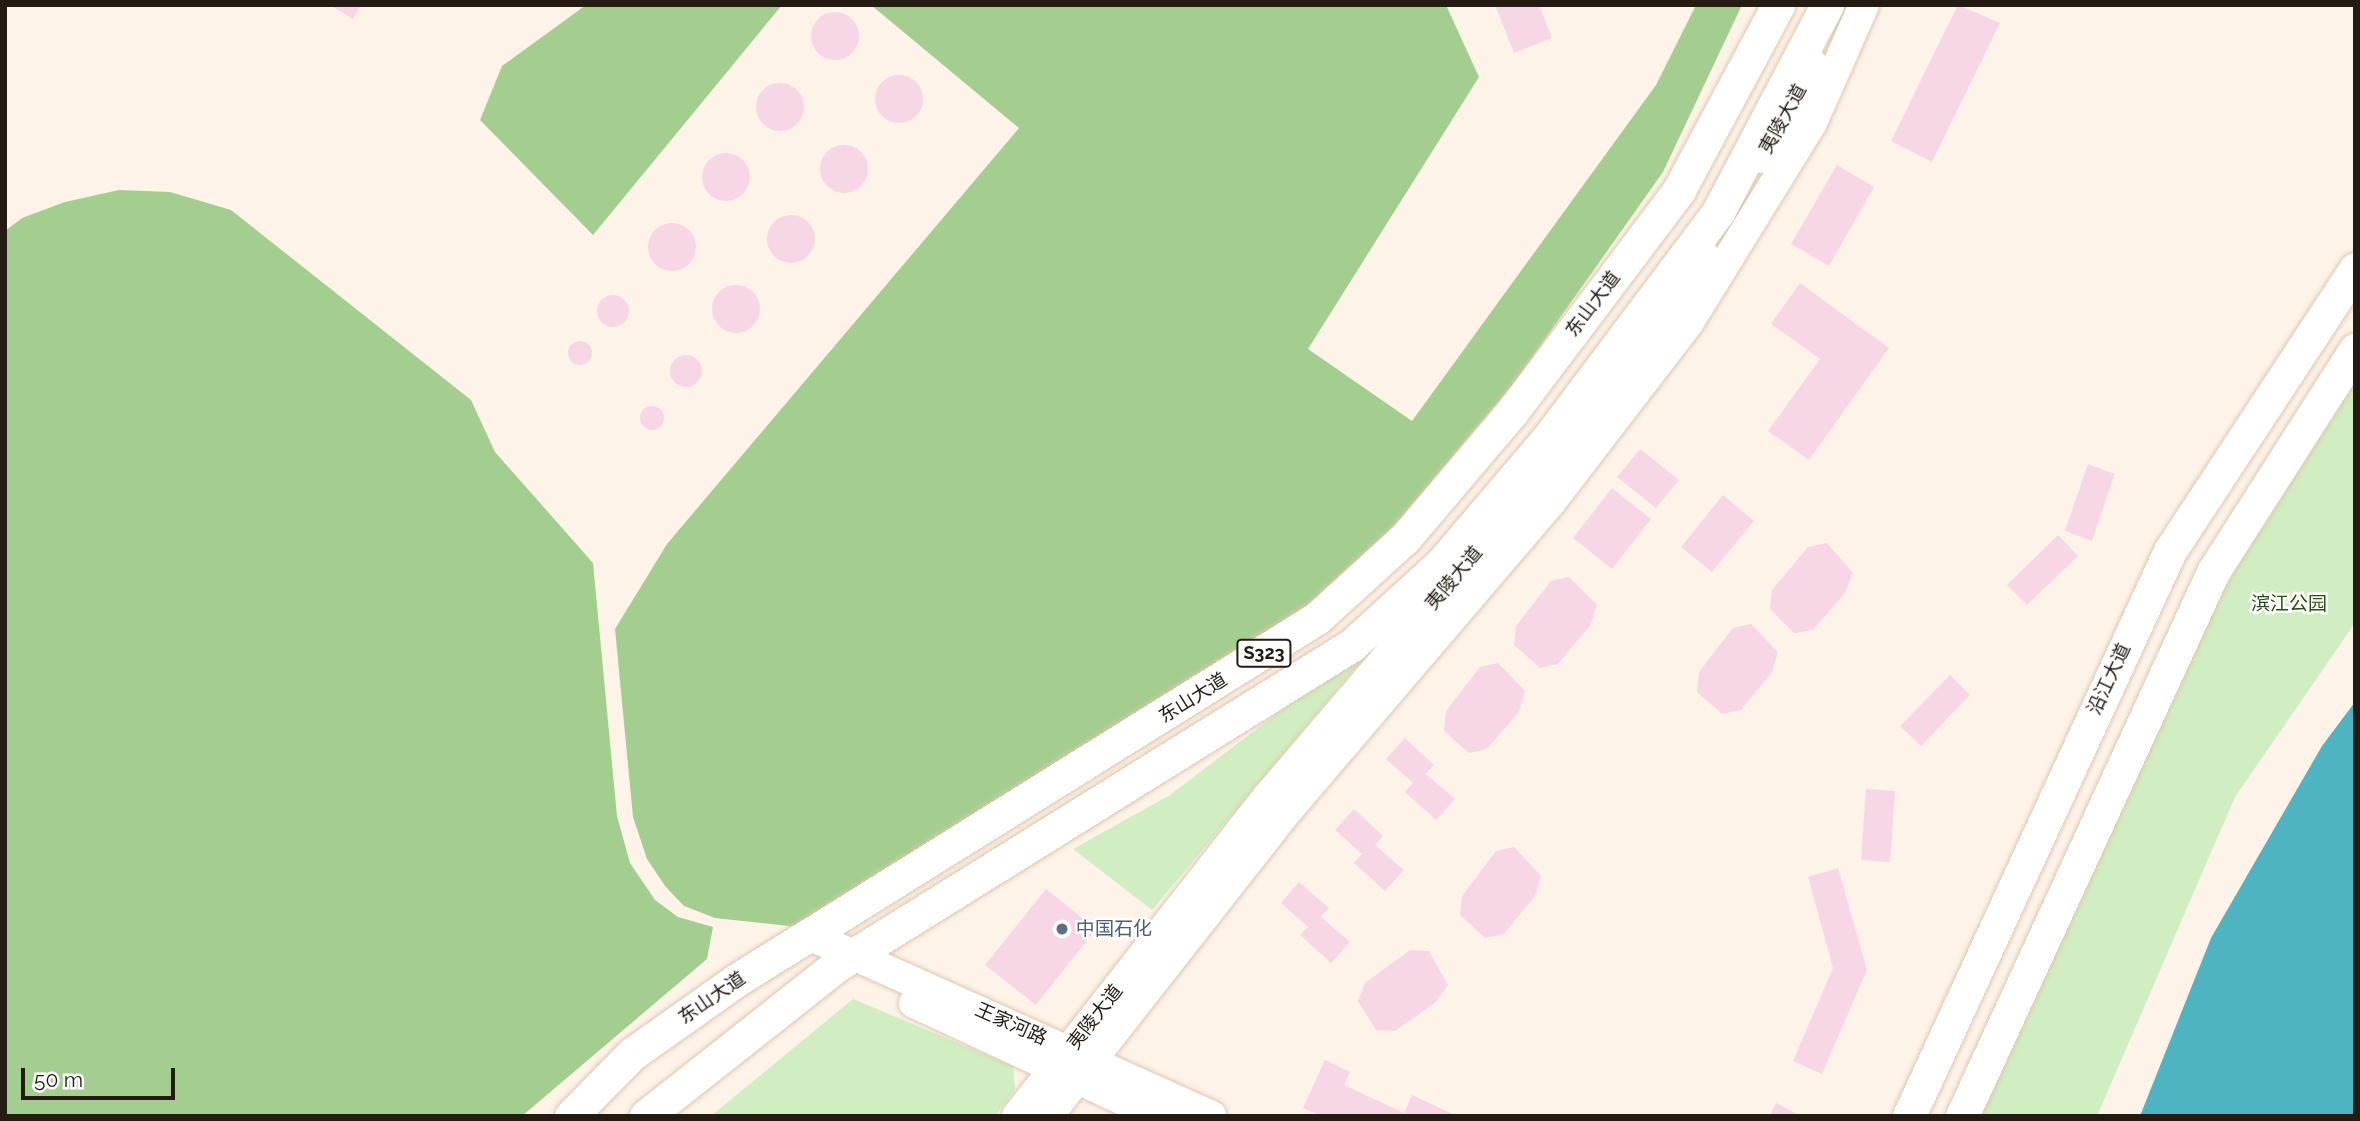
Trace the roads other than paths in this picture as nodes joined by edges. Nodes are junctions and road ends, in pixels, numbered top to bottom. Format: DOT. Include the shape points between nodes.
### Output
graph roads {
  1 [pos="1778,5"];
  2 [pos="1827,5"];
  3 [pos="1838,5"];
  4 [pos="1864,5"];
  5 [pos="2355,268"];
  6 [pos="2355,350"];
  7 [pos="799,941"];
  8 [pos="845,960"];
  9 [pos="1073,1064"];
  10 [pos="571,1116"];
  11 [pos="646,1116"];
  12 [pos="1017,1116"];
  13 [pos="1048,1116"];
  14 [pos="1157,1116"];
  15 [pos="1211,1116"];
  16 [pos="1909,1116"];
  17 [pos="1962,1116"];
  1 -- 7 [label="main road, 东山大道 / S323" via="1679,190 1512,412 1405,538 1317,618"];
  2 -- 8 [label="main road" via="1718,212 1550,436 1442,563 1352,645"];
  3 -- 9 [label="main road, 夷陵大道" via="1791,112 1669,308 1532,487 1269,795"];
  4 -- 9 [label="main road, 夷陵大道" via="1812,123 1689,322 1551,502"];
  5 -- 16 [label="main road, 沿江大道" via="2170,551"];
  6 -- 17 [label="main road" via="2213,572"];
  7 -- 8 [label="main road, 王家河路"];
  7 -- 10 [label="main road, 东山大道 / S323" via="632,1054"];
  8 -- 9 [label="main road, 王家河路"];
  8 -- 11 [label="main road"];
  9 -- 12 [label="main road, 夷陵大道"];
  9 -- 13 [label="main road, 夷陵大道"];
  9 -- 14 [label="main road, 王家河路"];
  9 -- 15 [label="main road, 王家河路"];
}
